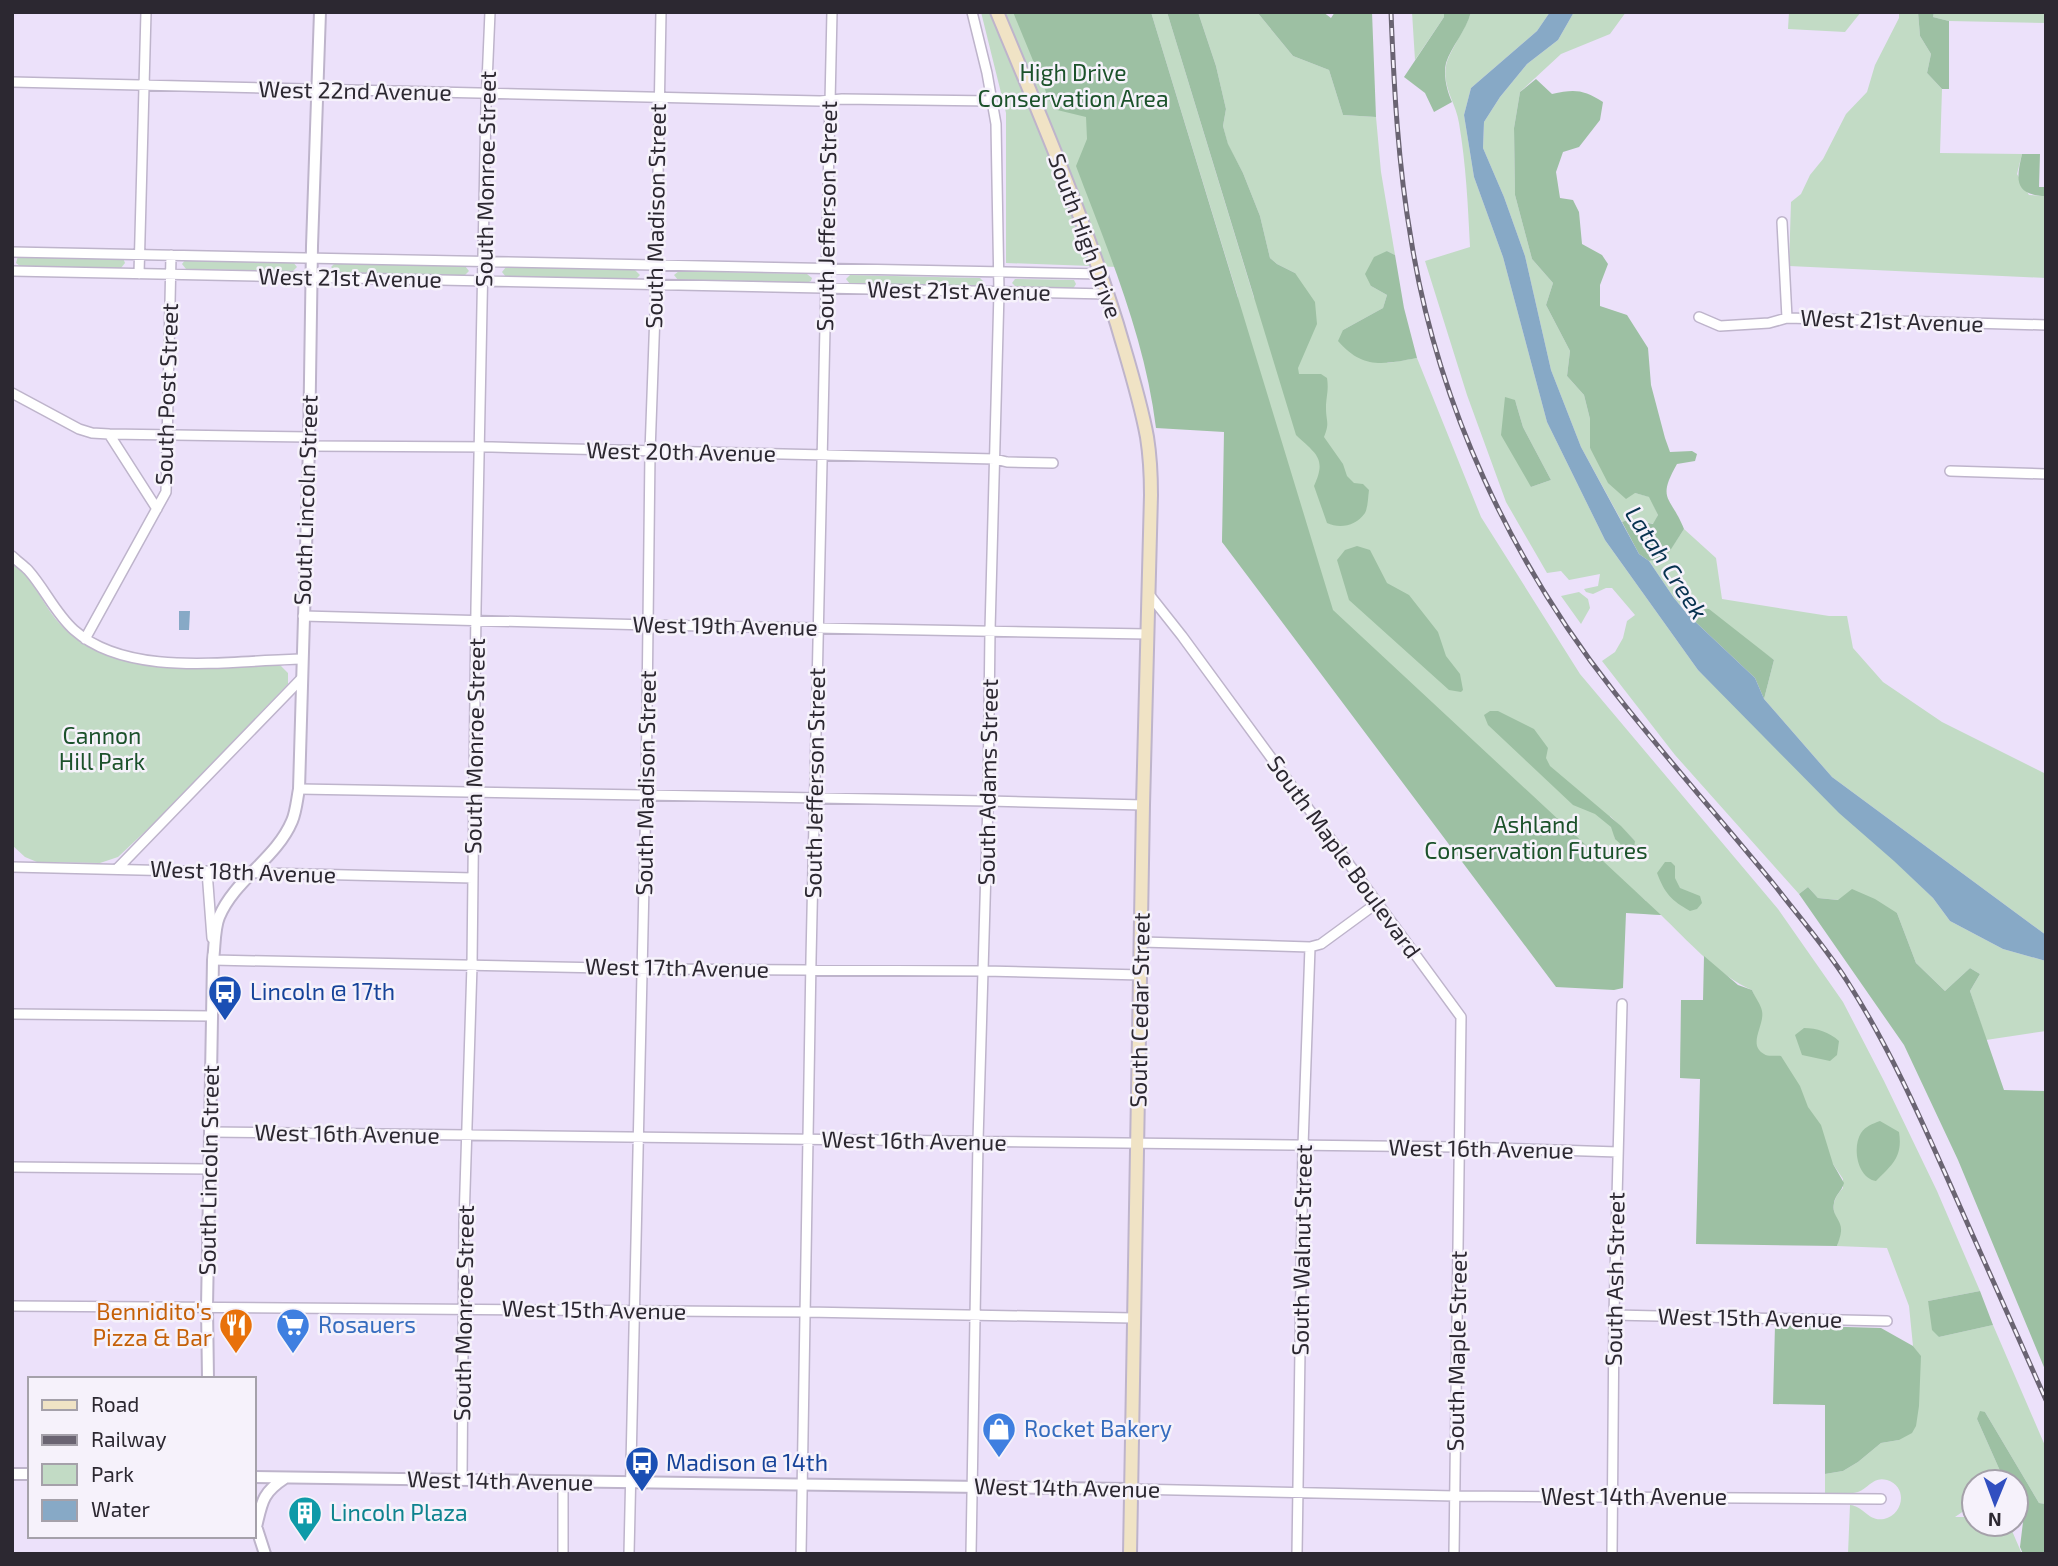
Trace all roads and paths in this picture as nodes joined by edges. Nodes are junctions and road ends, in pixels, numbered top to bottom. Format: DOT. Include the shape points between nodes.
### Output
graph roads {
  1 [pos="146,12"];
  2 [pos="320,12"];
  3 [pos="490,12"];
  4 [pos="661,12"];
  5 [pos="832,12"];
  6 [pos="972,12"];
  7 [pos="997,12"];
  8 [pos="12,82"];
  9 [pos="145,86"];
  10 [pos="316,90"];
  11 [pos="487,94"];
  12 [pos="658,97"];
  13 [pos="830,100"];
  14 [pos="992,101"];
  15 [pos="1782,222"];
  16 [pos="12,251"];
  17 [pos="140,255"];
  18 [pos="171,255"];
  19 [pos="311,258"];
  20 [pos="483,261"];
  21 [pos="656,264"];
  22 [pos="827,268"];
  23 [pos="12,271"];
  24 [pos="999,271"];
  25 [pos="139,274"];
  26 [pos="170,274"];
  27 [pos="1102,274"];
  28 [pos="311,277"];
  29 [pos="483,281"];
  30 [pos="656,285"];
  31 [pos="826,288"];
  32 [pos="999,292"];
  33 [pos="1108,294"];
  34 [pos="1699,317"];
  35 [pos="1787,318"];
  36 [pos="2046,325"];
  37 [pos="12,393"];
  38 [pos="109,434"];
  39 [pos="167,435"];
  40 [pos="309,442"];
  41 [pos="480,447"];
  42 [pos="650,452"];
  43 [pos="822,454"];
  44 [pos="995,459"];
  45 [pos="1053,463"];
  46 [pos="1150,466"];
  47 [pos="1950,471"];
  48 [pos="2046,474"];
  49 [pos="157,509"];
  50 [pos="12,556"];
  51 [pos="1148,593"];
  52 [pos="303,616"];
  53 [pos="476,620"];
  54 [pos="649,625"];
  55 [pos="818,627"];
  56 [pos="990,630"];
  57 [pos="1147,634"];
  58 [pos="85,639"];
  59 [pos="302,659"];
  60 [pos="302,678"];
  61 [pos="299,789"];
  62 [pos="475,792"];
  63 [pos="646,795"];
  64 [pos="815,798"];
  65 [pos="988,800"];
  66 [pos="1143,805"];
  67 [pos="13,865"];
  68 [pos="117,869"];
  69 [pos="208,871"];
  70 [pos="253,874"];
  71 [pos="473,878"];
  72 [pos="1377,902"];
  73 [pos="1142,942"];
  74 [pos="1310,947"];
  75 [pos="213,960"];
  76 [pos="472,965"];
  77 [pos="642,968"];
  78 [pos="811,970"];
  79 [pos="984,971"];
  80 [pos="1140,975"];
  81 [pos="1622,1004"];
  82 [pos="12,1014"];
  83 [pos="212,1016"];
  84 [pos="210,1132"];
  85 [pos="467,1136"];
  86 [pos="639,1138"];
  87 [pos="808,1139"];
  88 [pos="978,1141"];
  89 [pos="1137,1144"];
  90 [pos="1303,1146"];
  91 [pos="1459,1147"];
  92 [pos="1618,1152"];
  93 [pos="12,1167"];
  94 [pos="209,1169"];
  95 [pos="12,1306"];
  96 [pos="207,1307"];
  97 [pos="464,1308"];
  98 [pos="635,1312"];
  99 [pos="806,1312"];
  100 [pos="1614,1315"];
  101 [pos="975,1316"];
  102 [pos="1133,1318"];
  103 [pos="1886,1321"];
  104 [pos="208,1377"];
  105 [pos="256,1478"];
  106 [pos="285,1478"];
  107 [pos="462,1480"];
  108 [pos="563,1482"];
  109 [pos="630,1483"];
  110 [pos="803,1485"];
  111 [pos="973,1486"];
  112 [pos="1130,1489"];
  113 [pos="1298,1493"];
  114 [pos="1455,1496"];
  115 [pos="1612,1497"];
  116 [pos="1881,1499"];
  117 [pos="256,1521"];
  118 [pos="256,1527"];
  119 [pos="265,1554"];
  120 [pos="562,1554"];
  121 [pos="629,1554"];
  122 [pos="801,1554"];
  123 [pos="971,1554"];
  124 [pos="1130,1554"];
  125 [pos="1297,1554"];
  126 [pos="1454,1554"];
  127 [pos="1612,1554"];
  1 -- 9 [label="street, South Post Street"];
  2 -- 10 [label="street, South Lincoln Street"];
  3 -- 11 [label="street, South Monroe Street"];
  4 -- 12 [label="street, South Madison Street"];
  5 -- 13 [label="street, South Jefferson Street"];
  6 -- 14 [label="street, South Adams Street"];
  7 -- 27 [label="main road, South High Drive"];
  8 -- 9 [label="street, West 22nd Avenue"];
  9 -- 10 [label="street, West 22nd Avenue"];
  9 -- 17 [label="street, South Post Street"];
  10 -- 11 [label="street, West 22nd Avenue"];
  10 -- 19 [label="street, South Lincoln Street"];
  11 -- 12 [label="street, West 22nd Avenue"];
  11 -- 20 [label="street, South Monroe Street"];
  12 -- 13 [label="street, West 22nd Avenue"];
  12 -- 21 [label="street, South Madison Street"];
  13 -- 14 [label="street, West 22nd Avenue"];
  13 -- 22 [label="street, South Jefferson Street"];
  14 -- 24 [label="street, South Adams Street"];
  15 -- 35 [label="street"];
  16 -- 17 [label="street, West 21st Avenue"];
  17 -- 18 [label="street, West 21st Avenue"];
  17 -- 25 [label="street, South Post Street"];
  18 -- 19 [label="street, West 21st Avenue"];
  18 -- 26 [label="street, South Post Street"];
  19 -- 20 [label="street, West 21st Avenue"];
  19 -- 28 [label="street, South Lincoln Street"];
  20 -- 21 [label="street, West 21st Avenue"];
  20 -- 29 [label="street, South Monroe Street"];
  21 -- 22 [label="street, West 21st Avenue"];
  21 -- 30 [label="street, South Madison Street"];
  22 -- 24 [label="street, West 21st Avenue"];
  22 -- 31 [label="street, South Jefferson Street"];
  23 -- 25 [label="street, West 21st Avenue"];
  24 -- 27 [label="street, West 21st Avenue"];
  24 -- 32 [label="street, South Adams Street"];
  25 -- 26 [label="street, West 21st Avenue"];
  26 -- 28 [label="street, West 21st Avenue"];
  26 -- 39 [label="street, South Post Street"];
  27 -- 33 [label="main road, South High Drive"];
  28 -- 29 [label="street, West 21st Avenue"];
  28 -- 40 [label="street, South Lincoln Street"];
  29 -- 30 [label="street, West 21st Avenue"];
  29 -- 41 [label="street, South Monroe Street"];
  30 -- 31 [label="street, West 21st Avenue"];
  30 -- 42 [label="street, South Madison Street"];
  31 -- 32 [label="street, West 21st Avenue"];
  31 -- 43 [label="street, South Jefferson Street"];
  32 -- 33 [label="street, West 21st Avenue"];
  32 -- 44 [label="street, South Adams Street"];
  33 -- 46 [label="main road, South High Drive" via="1139,399"];
  34 -- 35 [label="street, West 21st Avenue" via="1720,326"];
  35 -- 36 [label="street, West 21st Avenue"];
  37 -- 38 [label="street, West 20th Avenue" via="79,429"];
  38 -- 39 [label="street, West 20th Avenue"];
  38 -- 49 [label="street"];
  39 -- 40 [label="street, West 20th Avenue"];
  39 -- 49 [label="street, South Post Street" via="166,492"];
  40 -- 41 [label="street, West 20th Avenue"];
  40 -- 52 [label="street, South Lincoln Street"];
  41 -- 42 [label="street, West 20th Avenue"];
  41 -- 53 [label="street, South Monroe Street"];
  42 -- 43 [label="street, West 20th Avenue"];
  42 -- 54 [label="street, South Madison Street"];
  43 -- 44 [label="street, West 20th Avenue"];
  43 -- 55 [label="street, South Jefferson Street"];
  44 -- 45 [label="street, West 20th Avenue"];
  44 -- 56 [label="street, South Adams Street"];
  46 -- 51 [label="main road, South Cedar Street"];
  47 -- 48 [label="street"];
  49 -- 58 [label="street, South Post Street"];
  50 -- 58 [label="street"];
  51 -- 57 [label="main road, South Cedar Street"];
  51 -- 72 [label="street, South Maple Boulevard"];
  52 -- 53 [label="street, West 19th Avenue"];
  52 -- 59 [label="street, South Lincoln Street"];
  53 -- 54 [label="street, West 19th Avenue"];
  53 -- 62 [label="street, South Monroe Street"];
  54 -- 55 [label="street, West 19th Avenue"];
  54 -- 63 [label="street, South Madison Street"];
  55 -- 56 [label="street, West 19th Avenue"];
  55 -- 64 [label="street, South Jefferson Street"];
  56 -- 57 [label="street, West 19th Avenue"];
  56 -- 65 [label="street, South Adams Street"];
  57 -- 66 [label="main road, South Cedar Street"];
  58 -- 59 [label="street" via="124,657 165,663"];
  59 -- 60 [label="street, South Lincoln Street"];
  60 -- 61 [label="street, South Lincoln Street"];
  60 -- 68 [label="street"];
  61 -- 62 [label="street"];
  61 -- 70 [label="street, South Lincoln Street" via="293,820"];
  62 -- 63 [label="street"];
  62 -- 71 [label="street, South Monroe Street"];
  63 -- 64 [label="street"];
  63 -- 77 [label="street, South Madison Street"];
  64 -- 65 [label="street"];
  64 -- 78 [label="street, South Jefferson Street"];
  65 -- 66 [label="street"];
  65 -- 79 [label="street, South Adams Street"];
  66 -- 73 [label="main road, South Cedar Street"];
  67 -- 68 [label="street, West 18th Avenue"];
  68 -- 69 [label="street, West 18th Avenue"];
  69 -- 70 [label="street, West 18th Avenue"];
  69 -- 75 [label="street, South Lincoln Street"];
  70 -- 71 [label="street, West 18th Avenue"];
  70 -- 75 [label="street, South Lincoln Street" via="231,895 218,919"];
  71 -- 76 [label="street, South Monroe Street"];
  72 -- 74 [label="street" via="1321,944"];
  72 -- 91 [label="street, South Maple Boulevard" via="1461,1017"];
  73 -- 74 [label="street"];
  73 -- 80 [label="main road, South Cedar Street"];
  74 -- 90 [label="street, South Walnut Street"];
  75 -- 76 [label="street, West 17th Avenue"];
  75 -- 83 [label="street, South Lincoln Street"];
  76 -- 77 [label="street, West 17th Avenue"];
  76 -- 85 [label="street, South Monroe Street"];
  77 -- 78 [label="street, West 17th Avenue"];
  77 -- 86 [label="street, South Madison Street"];
  78 -- 79 [label="street, West 17th Avenue"];
  78 -- 87 [label="street, South Jefferson Street"];
  79 -- 80 [label="street, West 17th Avenue"];
  79 -- 88 [label="street, South Adams Street"];
  80 -- 89 [label="main road, South Cedar Street"];
  81 -- 92 [label="street, South Ash Street"];
  82 -- 83 [label="street"];
  83 -- 84 [label="street, South Lincoln Street"];
  84 -- 85 [label="street, West 16th Avenue"];
  84 -- 94 [label="street, South Lincoln Street"];
  85 -- 86 [label="street, West 16th Avenue"];
  85 -- 97 [label="street, South Monroe Street"];
  86 -- 87 [label="street, West 16th Avenue"];
  86 -- 98 [label="street, South Madison Street"];
  87 -- 88 [label="street, West 16th Avenue"];
  87 -- 99 [label="street, South Jefferson Street"];
  88 -- 89 [label="street, West 16th Avenue"];
  88 -- 101 [label="street, South Adams Street"];
  89 -- 90 [label="street, West 16th Avenue"];
  89 -- 102 [label="main road, South Cedar Street"];
  90 -- 91 [label="street, West 16th Avenue"];
  90 -- 113 [label="street, South Walnut Street"];
  91 -- 92 [label="street, West 16th Avenue"];
  91 -- 114 [label="street, South Maple Street"];
  92 -- 100 [label="street, South Ash Street"];
  93 -- 94 [label="street"];
  94 -- 96 [label="street, South Lincoln Street"];
  95 -- 96 [label="street, West 15th Avenue"];
  96 -- 97 [label="street, West 15th Avenue"];
  96 -- 104 [label="street, South Lincoln Street"];
  97 -- 98 [label="street, West 15th Avenue"];
  97 -- 107 [label="street, South Monroe Street"];
  98 -- 99 [label="street, West 15th Avenue"];
  98 -- 109 [label="street, South Madison Street"];
  99 -- 101 [label="street, West 15th Avenue"];
  99 -- 110 [label="street, South Jefferson Street"];
  100 -- 103 [label="street, West 15th Avenue"];
  100 -- 115 [label="street, South Ash Street"];
  101 -- 102 [label="street, West 15th Avenue"];
  101 -- 111 [label="street, South Adams Street"];
  102 -- 112 [label="main road, South Cedar Street"];
  105 -- 106 [label="street, West 14th Avenue"];
  106 -- 107 [label="street, West 14th Avenue"];
  106 -- 117 [label="street" via="271,1487"];
  107 -- 108 [label="street, West 14th Avenue"];
  108 -- 109 [label="street, West 14th Avenue"];
  108 -- 120 [label="street"];
  109 -- 110 [label="street, West 14th Avenue"];
  109 -- 121 [label="street, South Madison Street"];
  110 -- 111 [label="street, West 14th Avenue"];
  110 -- 122 [label="street, South Jefferson Street"];
  111 -- 112 [label="street, West 14th Avenue"];
  111 -- 123 [label="street, South Adams Street"];
  112 -- 113 [label="street, West 14th Avenue"];
  112 -- 124 [label="main road, South Cedar Street"];
  113 -- 114 [label="street, West 14th Avenue"];
  113 -- 125 [label="street, South Walnut Street"];
  114 -- 115 [label="street, West 14th Avenue"];
  114 -- 126 [label="street, South Maple Street"];
  115 -- 116 [label="street, West 14th Avenue"];
  115 -- 127 [label="street, South Ash Street"];
  118 -- 119 [label="street"];
}
